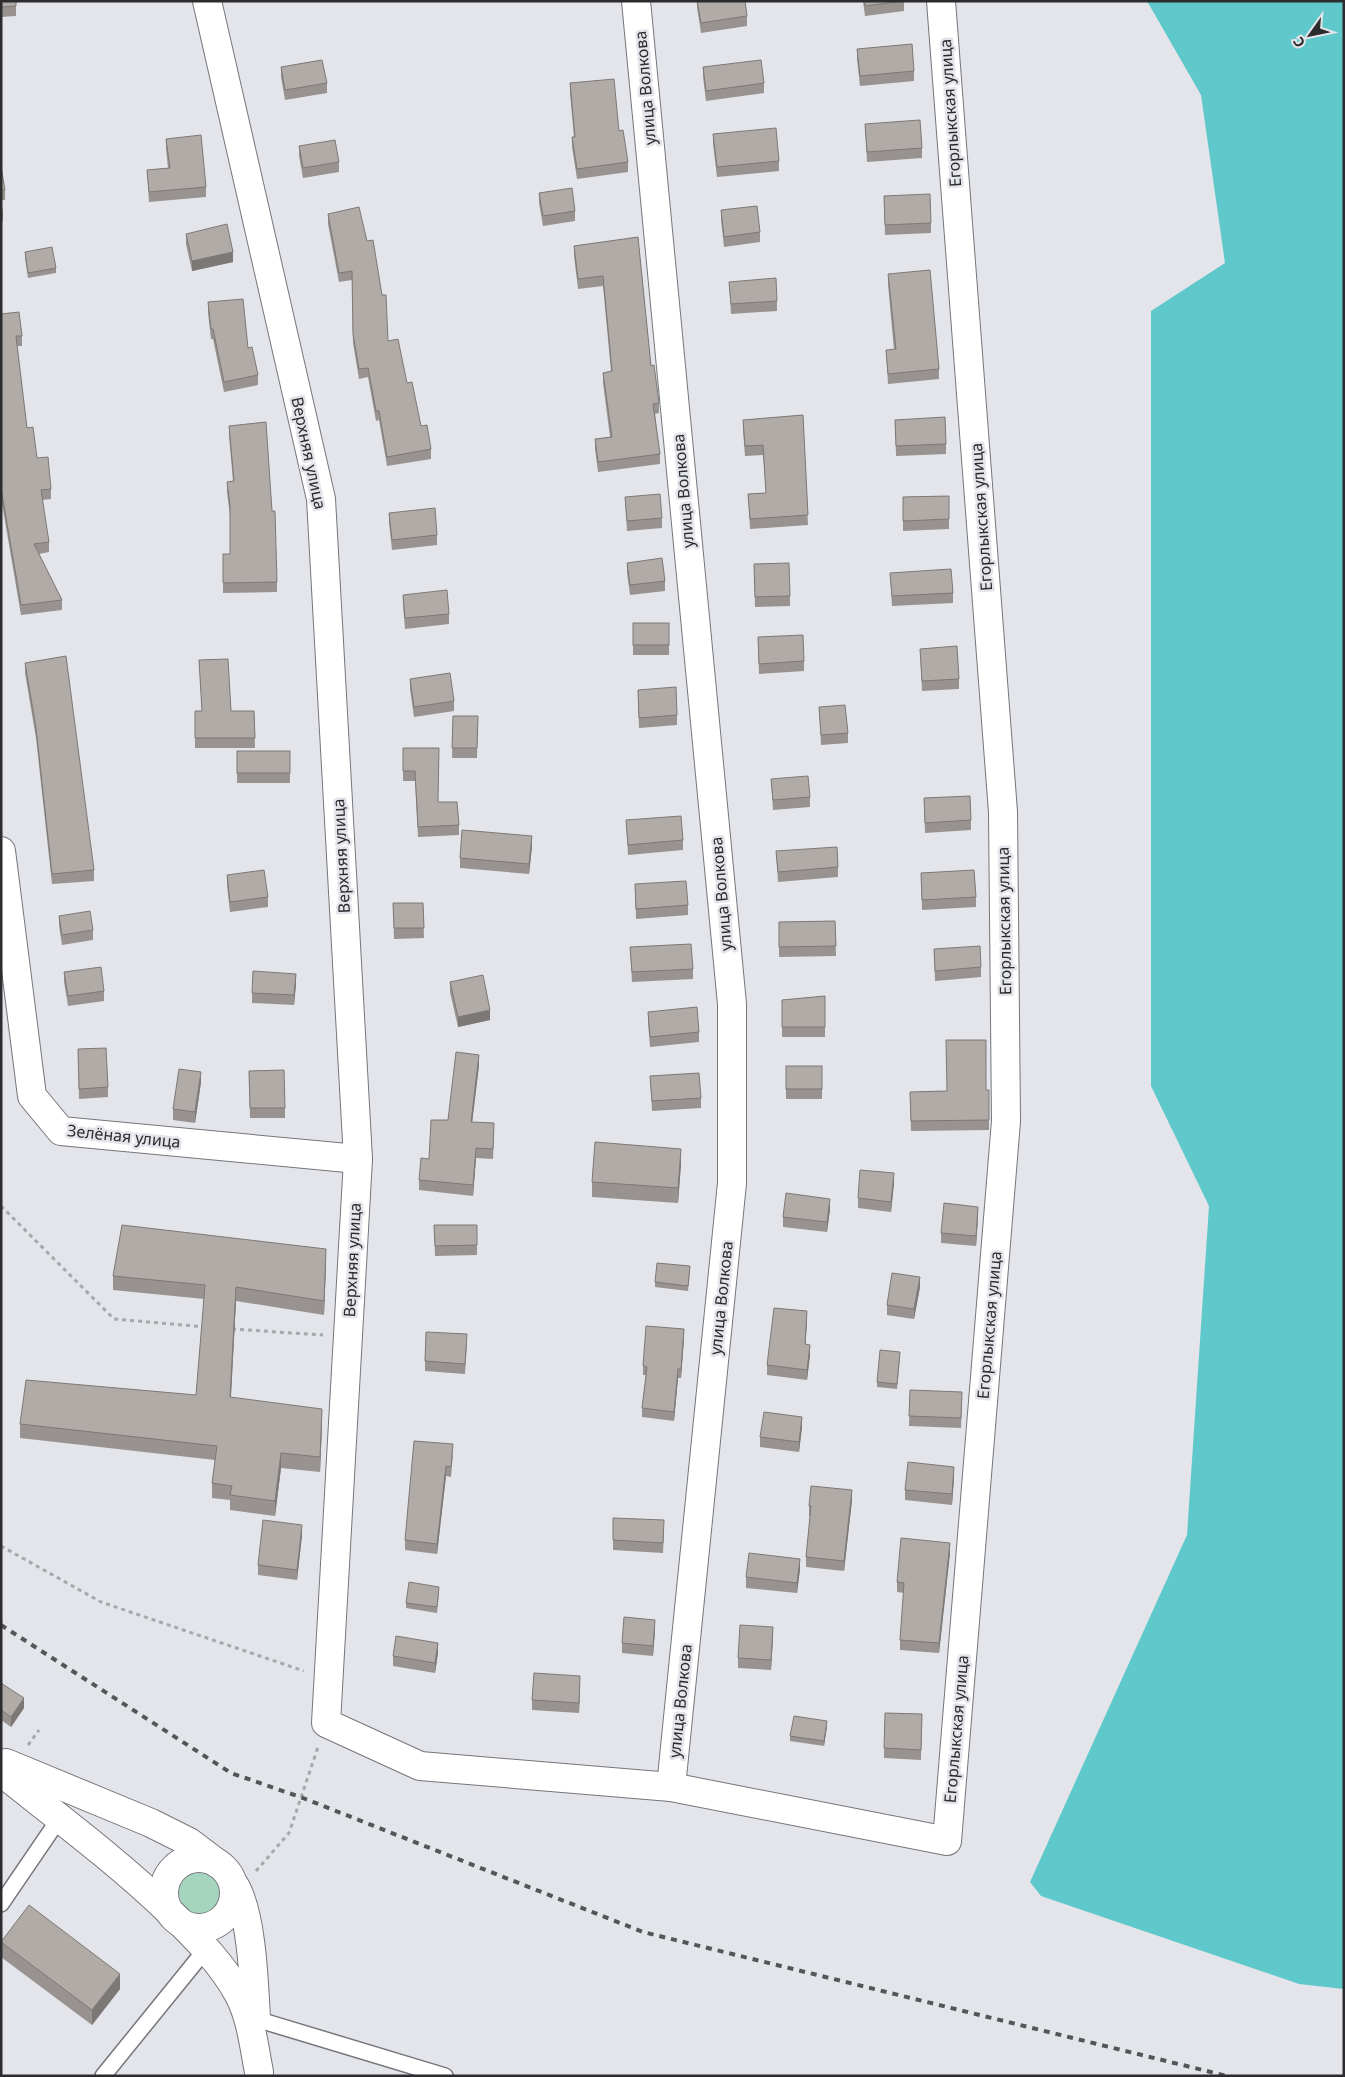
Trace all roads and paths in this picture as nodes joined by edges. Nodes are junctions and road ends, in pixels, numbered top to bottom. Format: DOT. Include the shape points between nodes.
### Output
graph roads {
  1 [pos="207,1"];
  2 [pos="636,1"];
  3 [pos="941,1"];
  4 [pos="1,851"];
  5 [pos="358,1160"];
  6 [pos="1,1206"];
  7 [pos="212,1327"];
  8 [pos="222,1328"];
  9 [pos="348,1337"];
  10 [pos="1,1546"];
  11 [pos="328,1679"];
  12 [pos="326,1723"];
  13 [pos="1,1760"];
  14 [pos="1,1772"];
  15 [pos="671,1787"];
  16 [pos="59,1819"];
  17 [pos="229,1878"];
  18 [pos="1,1904"];
  19 [pos="179,1922"];
  20 [pos="206,1950"];
  21 [pos="256,2019"];
  22 [pos="259,2074"];
  23 [pos="103,2076"];
  24 [pos="445,2076"];
  1 -- 5 [label="street, Верхняя улица" via="321,499"];
  2 -- 15 [label="street, улица Волкова" via="732,1004 732,1183"];
  3 -- 15 [label="street, Егорлыкская улица" via="1003,812 1006,1122 946,1841"];
  4 -- 5 [label="street, Зелёная улица" via="32,1096 61,1131"];
  5 -- 9 [label="street, Верхняя улица"];
  6 -- 7 [label="path" via="114,1320"];
  8 -- 9 [label="path"];
  9 -- 11 [label="street, Верхняя улица"];
  10 -- 11 [label="path" via="101,1602"];
  11 -- 12 [label="street, Верхняя улица"];
  12 -- 15 [label="street" via="420,1766"];
  12 -- 17 [label="path" via="290,1833"];
  13 -- 17 [label="street" via="189,1842"];
  14 -- 16 [label="street"];
  16 -- 18 [label="lane"];
  16 -- 19 [label="street" via="135,1879"];
  17 -- 19 [label="street" via="234,1889 233,1901 222,1920 201,1928"];
  17 -- 19 [label="street" via="207,1859 195,1858 174,1868 164,1890 165,1902"];
  17 -- 21 [label="street" via="252,1957"];
  19 -- 20 [label="street"];
  20 -- 22 [label="street" via="224,1970 240,1996 249,2020"];
  20 -- 23 [label="lane"];
  21 -- 22 [label="street"];
  21 -- 24 [label="lane"];
}
